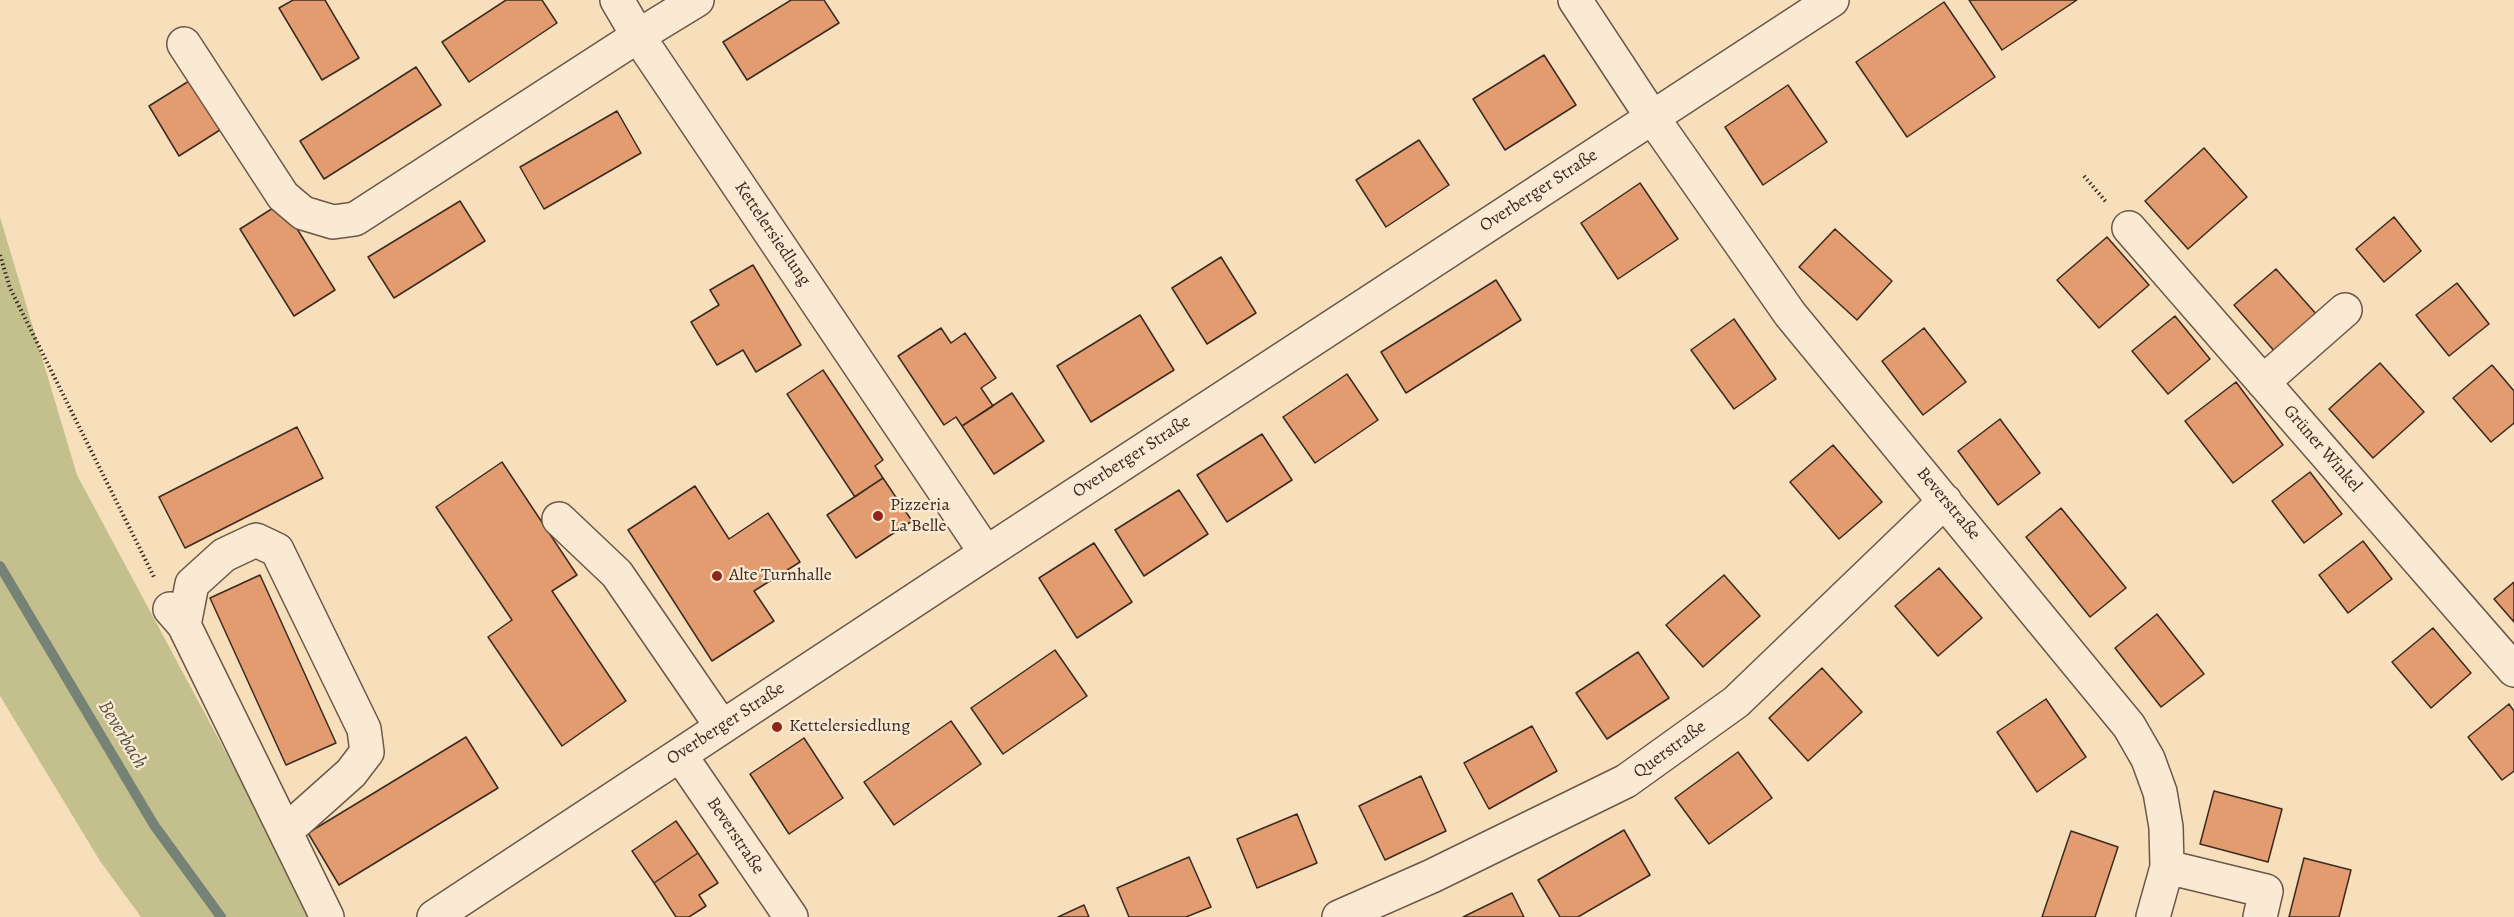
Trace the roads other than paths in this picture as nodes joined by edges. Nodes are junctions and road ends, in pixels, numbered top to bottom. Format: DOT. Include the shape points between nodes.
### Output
graph roads {
  1 [pos="617,0"];
  2 [pos="697,0"];
  3 [pos="1575,0"];
  4 [pos="1832,0"];
  5 [pos="638,36"];
  6 [pos="184,44"];
  7 [pos="1652,117"];
  8 [pos="2129,228"];
  9 [pos="2345,310"];
  10 [pos="2263,382"];
  11 [pos="1945,501"];
  12 [pos="559,519"];
  13 [pos="986,553"];
  14 [pos="2514,670"];
  15 [pos="722,727"];
  16 [pos="680,755"];
  17 [pos="286,831"];
  18 [pos="2167,867"];
  19 [pos="327,917"];
  20 [pos="434,917"];
  21 [pos="791,917"];
  22 [pos="1339,917"];
  23 [pos="2153,917"];
  24 [pos="2260,917"];
  1 -- 5 [label="street, Kettelersiedlung"];
  2 -- 5 [label="street"];
  3 -- 7 [label="street, Beverstraße"];
  4 -- 7 [label="street, Overberger Straße"];
  5 -- 6 [label="street" via="355,219 333,222 303,213 283,196"];
  5 -- 13 [label="street, Kettelersiedlung"];
  7 -- 11 [label="street, Beverstraße" via="1790,314"];
  7 -- 13 [label="street, Overberger Straße"];
  8 -- 10 [label="street, Grüner Winkel"];
  9 -- 10 [label="street"];
  10 -- 14 [label="street, Grüner Winkel"];
  11 -- 18 [label="street, Beverstraße" via="2129,726 2148,759 2160,792"];
  11 -- 22 [label="street, Querstraße" via="1736,702 1626,782"];
  12 -- 15 [label="street" via="617,574"];
  13 -- 15 [label="street, Overberger Straße"];
  15 -- 16 [label="street, Overberger Straße"];
  16 -- 20 [label="street, Overberger Straße"];
  16 -- 21 [label="street, Beverstraße"];
  17 -- 17 [label="street" via="177,617 192,584 224,555 256,540 277,550 364,729 366,752 351,773"];
  17 -- 19 [label="street"];
  18 -- 23 [label="street, Beverstraße"];
  18 -- 24 [label="street" via="2266,891"];
}
